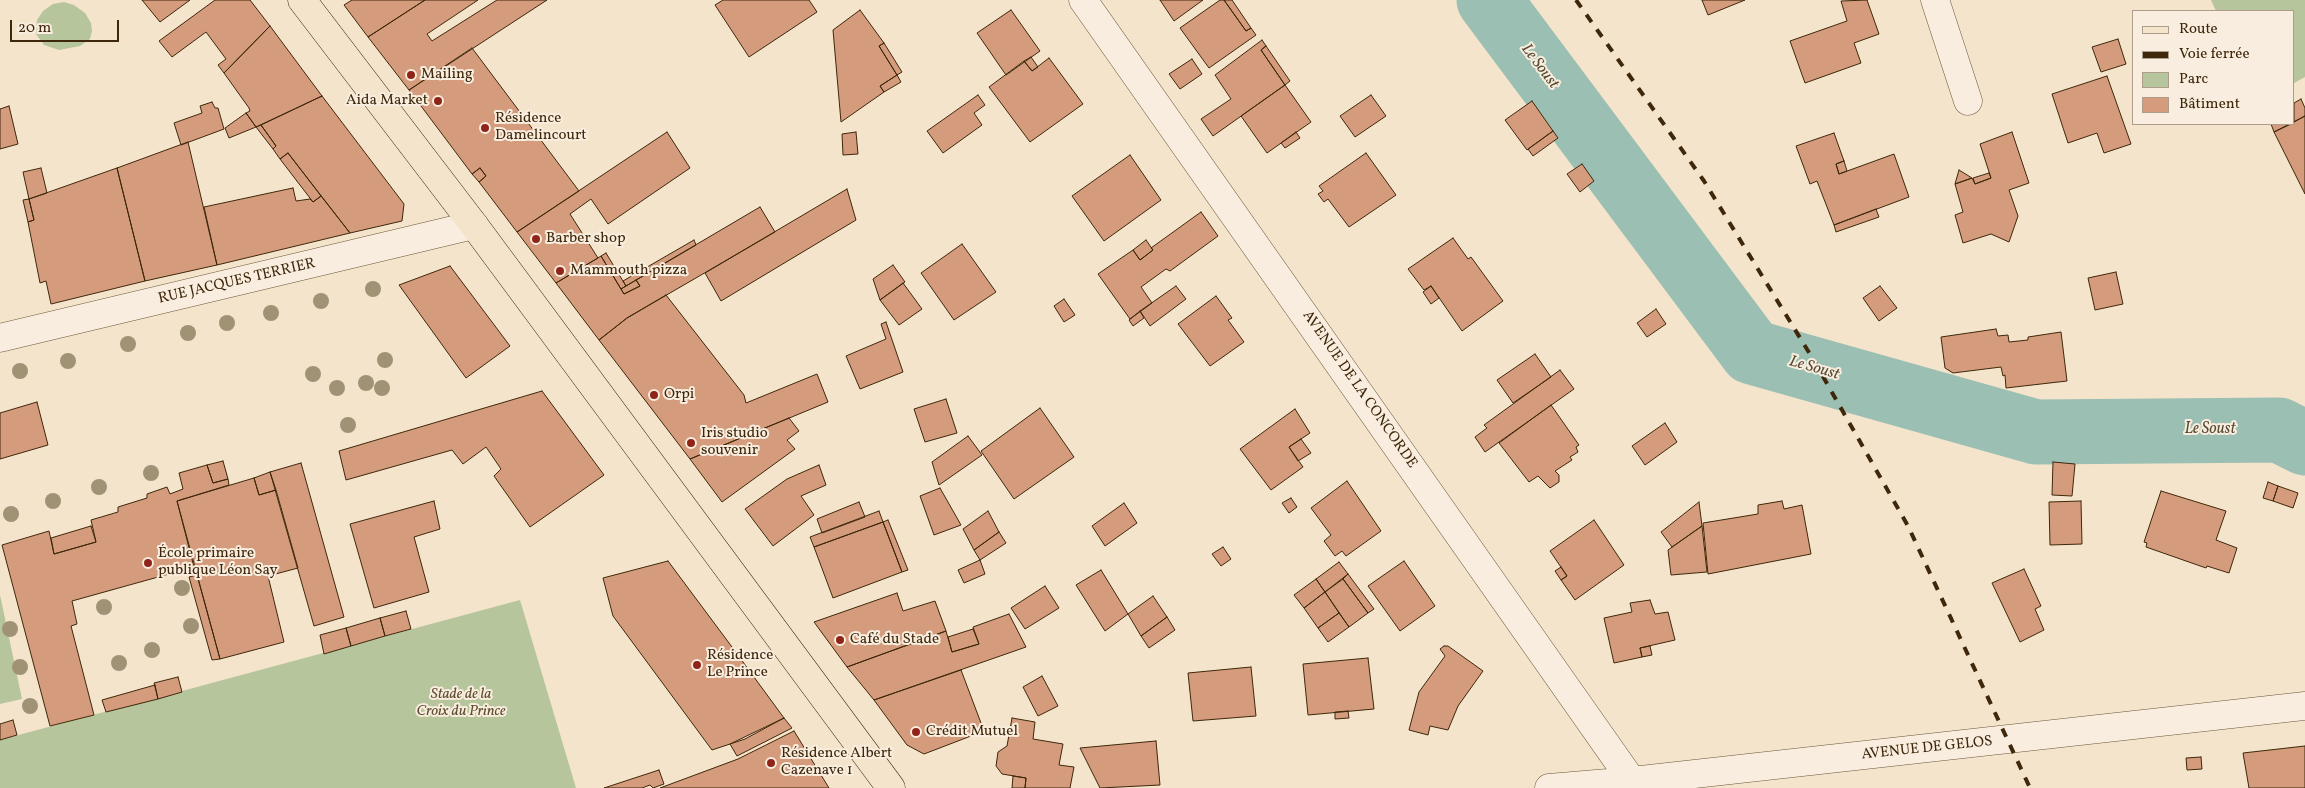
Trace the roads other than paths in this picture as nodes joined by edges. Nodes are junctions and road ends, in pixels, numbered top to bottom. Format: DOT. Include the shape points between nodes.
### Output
graph roads {
  1 [pos="302,0"];
  2 [pos="1083,0"];
  3 [pos="1935,0"];
  4 [pos="1968,101"];
  5 [pos="474,225"];
  6 [pos="0,338"];
  7 [pos="2305,706"];
  8 [pos="1632,781"];
  9 [pos="891,788"];
  10 [pos="1549,788"];
  1 -- 5 [label="main road"];
  2 -- 8 [label="street, AVENUE DE LA CONCORDE"];
  3 -- 4 [label="street"];
  5 -- 6 [label="street, RUE JACQUES TERRIER"];
  5 -- 9 [label="main road"];
  7 -- 8 [label="street, AVENUE DE GELOS"];
  8 -- 10 [label="street, AVENUE DE GELOS"];
}
